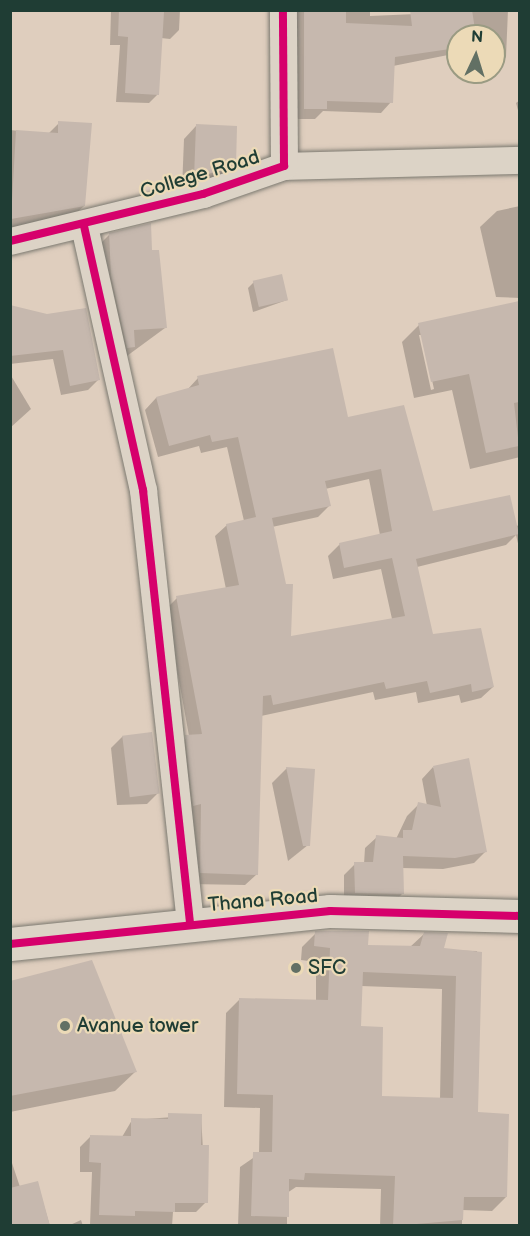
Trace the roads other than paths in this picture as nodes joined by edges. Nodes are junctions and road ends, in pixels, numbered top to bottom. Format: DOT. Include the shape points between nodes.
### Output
graph roads {
  1 [pos="283,10"];
  2 [pos="519,160"];
  3 [pos="284,166"];
  4 [pos="84,226"];
  5 [pos="10,242"];
  6 [pos="519,916"];
  7 [pos="190,924"];
  8 [pos="10,944"];
  1 -- 3 [label="street, College Road"];
  2 -- 3 [label="street"];
  3 -- 4 [label="street, College Road"];
  4 -- 5 [label="street, College Road"];
  4 -- 7 [label="street" via="143,490"];
  6 -- 7 [label="street, Thana Road" via="330,911"];
  7 -- 8 [label="street, Thana Road"];
}
